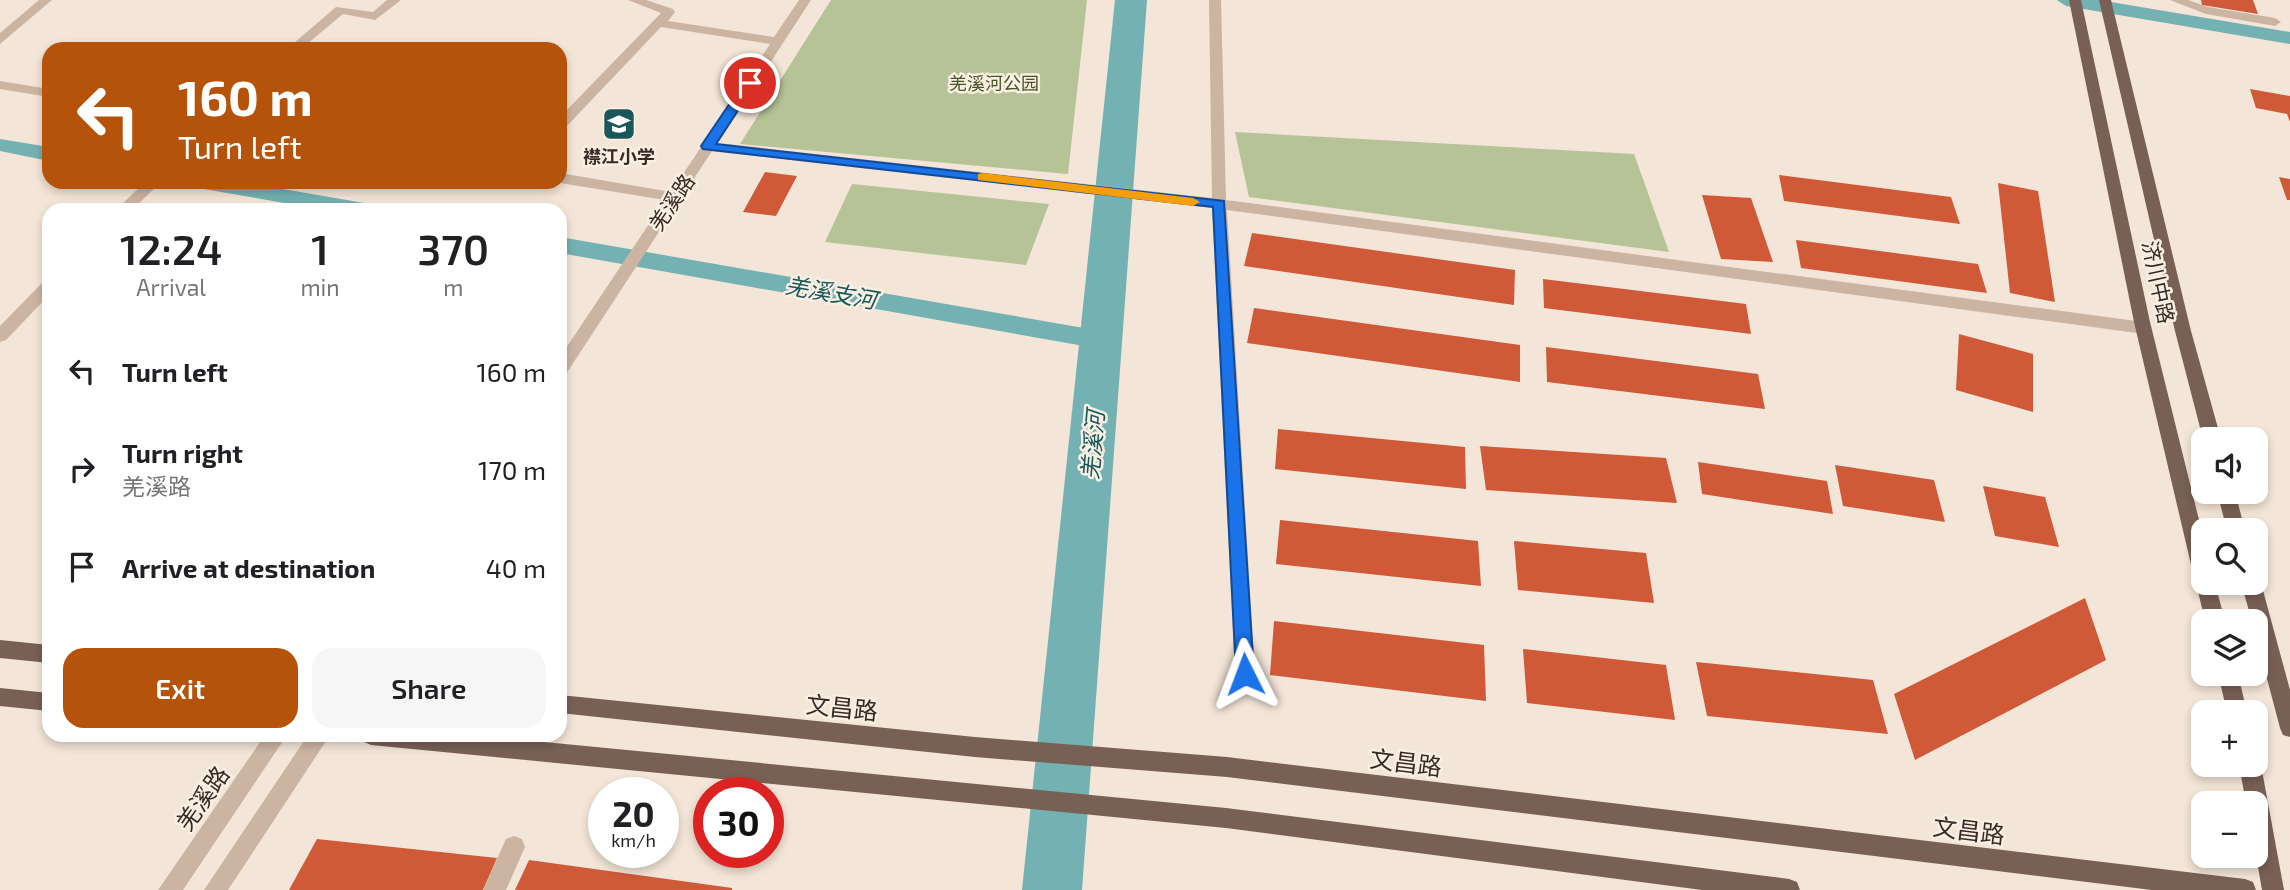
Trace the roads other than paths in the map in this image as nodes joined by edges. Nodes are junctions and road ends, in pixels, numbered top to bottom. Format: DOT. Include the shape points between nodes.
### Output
graph roads {
  1 [pos="46,0"];
  2 [pos="395,0"];
  3 [pos="634,0"];
  4 [pos="805,0"];
  5 [pos="1215,0"];
  6 [pos="2075,0"];
  7 [pos="2105,0"];
  8 [pos="2176,0"];
  9 [pos="2275,22"];
  10 [pos="659,23"];
  11 [pos="0,40"];
  12 [pos="778,41"];
  13 [pos="302,42"];
  14 [pos="0,85"];
  15 [pos="42,92"];
  16 [pos="567,118"];
  17 [pos="708,146"];
  18 [pos="567,180"];
  19 [pos="146,189"];
  20 [pos="131,203"];
  21 [pos="669,204"];
  22 [pos="1219,204"];
  23 [pos="42,293"];
  24 [pos="2144,328"];
  25 [pos="0,336"];
  26 [pos="567,359"];
  27 [pos="2209,427"];
  28 [pos="2191,523"];
  29 [pos="2254,595"];
  30 [pos="0,649"];
  31 [pos="42,653"];
  32 [pos="1245,674"];
  33 [pos="0,697"];
  34 [pos="42,701"];
  35 [pos="567,705"];
  36 [pos="2290,728"];
  37 [pos="272,742"];
  38 [pos="315,742"];
  39 [pos="445,742"];
  40 [pos="2252,777"];
  41 [pos="514,847"];
  42 [pos="169,890"];
  43 [pos="215,890"];
  44 [pos="494,890"];
  45 [pos="1789,890"];
  46 [pos="2245,890"];
  47 [pos="2273,890"];
  1 -- 11 [label="street"];
  2 -- 13 [label="street" via="375,16 341,10"];
  3 -- 10 [label="street" via="669,12"];
  4 -- 12 [label="street, 羌溪路"];
  5 -- 22 [label="street"];
  6 -- 24 [label="main road, 济川中路"];
  7 -- 27 [label="main road, 济川中路"];
  8 -- 9 [label="street"];
  10 -- 12 [label="street"];
  10 -- 16 [label="street"];
  12 -- 17 [label="street, 羌溪路"];
  14 -- 15 [label="street"];
  17 -- 21 [label="street, 羌溪路"];
  17 -- 22 [label="street"];
  18 -- 21 [label="street"];
  19 -- 20 [label="street"];
  21 -- 26 [label="street, 羌溪路"];
  22 -- 24 [label="street"];
  22 -- 32 [label="street"];
  23 -- 25 [label="street"];
  24 -- 28 [label="main road, 济川中路"];
  29 -- 36 [label="main road"];
  30 -- 31 [label="main road"];
  33 -- 34 [label="main road"];
  35 -- 46 [label="main road, 文昌路" via="975,747 1227,767"];
  37 -- 42 [label="street, 羌溪路"];
  38 -- 43 [label="street"];
  39 -- 45 [label="main road" via="1226,818"];
  40 -- 47 [label="main road"];
  41 -- 44 [label="street"];
}
